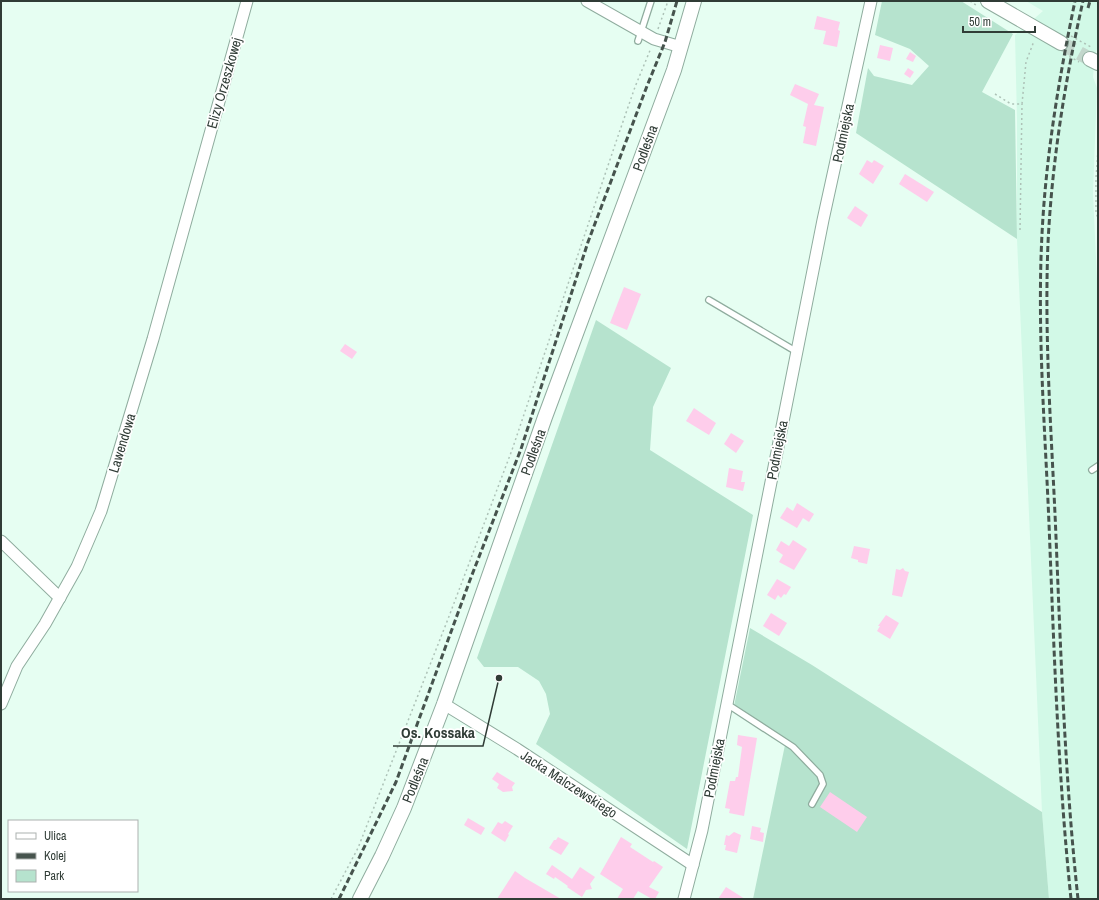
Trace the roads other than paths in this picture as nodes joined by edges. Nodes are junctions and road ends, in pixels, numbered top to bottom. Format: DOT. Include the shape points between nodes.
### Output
graph roads {
  1 [pos="247,1"];
  2 [pos="586,1"];
  3 [pos="651,1"];
  4 [pos="694,1"];
  5 [pos="871,1"];
  6 [pos="988,1"];
  7 [pos="640,36"];
  8 [pos="1061,43"];
  9 [pos="681,47"];
  10 [pos="201,165"];
  11 [pos="709,300"];
  12 [pos="797,352"];
  13 [pos="1098,466"];
  14 [pos="1092,470"];
  15 [pos="1,541"];
  16 [pos="60,598"];
  17 [pos="1,704"];
  18 [pos="444,704"];
  19 [pos="727,704"];
  20 [pos="812,804"];
  21 [pos="693,865"];
  22 [pos="360,899"];
  23 [pos="684,899"];
  1 -- 10 [label="street, Elizy Orzeszkowej"];
  2 -- 7 [label="street"];
  3 -- 7 [label="lane"];
  4 -- 9 [label="street, Podleśna"];
  5 -- 12 [label="street, Podmiejska"];
  6 -- 8 [label="street"];
  7 -- 9 [label="street"];
  9 -- 18 [label="street, Podleśna" via="545,417"];
  10 -- 16 [label="street, Lawendowa" via="153,339 101,511 77,568"];
  11 -- 12 [label="lane"];
  12 -- 19 [label="street, Podmiejska"];
  13 -- 14 [label="lane"];
  15 -- 16 [label="street"];
  16 -- 17 [label="street, Lawendowa" via="17,666"];
  18 -- 21 [label="street, Jacka Malczewskiego"];
  18 -- 22 [label="street, Podleśna" via="404,808"];
  19 -- 20 [label="lane" via="793,748 820,775 823,784"];
  19 -- 21 [label="street, Podmiejska"];
  21 -- 23 [label="street, Podmiejska"];
}
